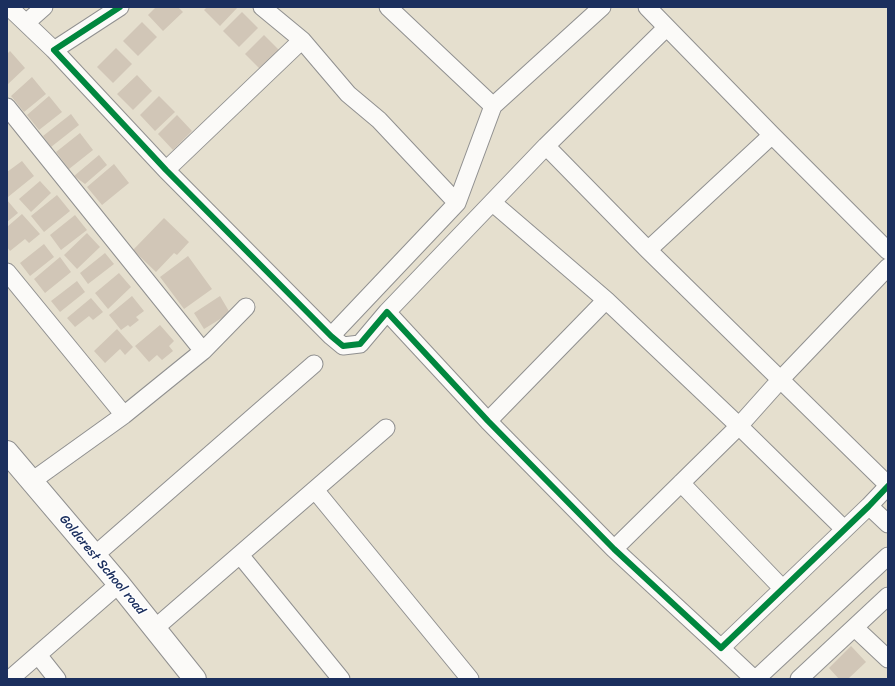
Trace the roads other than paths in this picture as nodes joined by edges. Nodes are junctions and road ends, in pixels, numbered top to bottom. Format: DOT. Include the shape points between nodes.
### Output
graph roads {
  1 [pos="12,7"];
  2 [pos="44,7"];
  3 [pos="120,7"];
  4 [pos="262,7"];
  5 [pos="388,7"];
  6 [pos="602,7"];
  7 [pos="647,7"];
  8 [pos="26,23"];
  9 [pos="666,28"];
  10 [pos="302,40"];
  11 [pos="54,50"];
  12 [pos="493,106"];
  13 [pos="7,107"];
  14 [pos="772,135"];
  15 [pos="546,146"];
  16 [pos="166,170"];
  17 [pos="493,203"];
  18 [pos="456,204"];
  19 [pos="648,250"];
  20 [pos="888,251"];
  21 [pos="888,267"];
  22 [pos="7,272"];
  23 [pos="606,300"];
  24 [pos="246,308"];
  25 [pos="387,312"];
  26 [pos="331,336"];
  27 [pos="203,351"];
  28 [pos="314,364"];
  29 [pos="781,379"];
  30 [pos="124,415"];
  31 [pos="488,421"];
  32 [pos="739,426"];
  33 [pos="386,428"];
  34 [pos="7,452"];
  35 [pos="32,481"];
  36 [pos="681,483"];
  37 [pos="888,486"];
  38 [pos="315,490"];
  39 [pos="869,506"];
  40 [pos="888,524"];
  41 [pos="844,529"];
  42 [pos="614,549"];
  43 [pos="95,555"];
  44 [pos="240,555"];
  45 [pos="888,556"];
  46 [pos="119,584"];
  47 [pos="782,588"];
  48 [pos="888,596"];
  49 [pos="855,628"];
  50 [pos="154,629"];
  51 [pos="722,648"];
  52 [pos="38,655"];
  53 [pos="888,659"];
  54 [pos="10,679"];
  55 [pos="57,679"];
  56 [pos="195,679"];
  57 [pos="341,679"];
  58 [pos="470,679"];
  59 [pos="755,679"];
  60 [pos="799,679"];
  1 -- 8 [label="street" via="10,8"];
  2 -- 8 [label="street"];
  3 -- 11 [label="street"];
  4 -- 10 [label="street"];
  5 -- 12 [label="street"];
  6 -- 12 [label="street"];
  7 -- 9 [label="street"];
  8 -- 11 [label="street"];
  9 -- 14 [label="street"];
  9 -- 15 [label="street"];
  10 -- 16 [label="street"];
  10 -- 18 [label="street" via="348,94 379,120"];
  11 -- 16 [label="street"];
  12 -- 18 [label="street"];
  13 -- 27 [label="street"];
  14 -- 19 [label="street"];
  14 -- 20 [label="street"];
  15 -- 17 [label="street"];
  15 -- 19 [label="street"];
  16 -- 26 [label="street"];
  17 -- 23 [label="street"];
  17 -- 25 [label="street"];
  18 -- 26 [label="street"];
  19 -- 29 [label="street"];
  21 -- 29 [label="street"];
  22 -- 30 [label="street"];
  23 -- 31 [label="street"];
  23 -- 32 [label="street"];
  24 -- 27 [label="street"];
  25 -- 26 [label="street" via="360,344 342,346"];
  25 -- 31 [label="street"];
  27 -- 30 [label="street"];
  28 -- 43 [label="street"];
  29 -- 32 [label="street"];
  29 -- 37 [label="street"];
  30 -- 35 [label="street"];
  31 -- 42 [label="street"];
  32 -- 36 [label="street"];
  32 -- 41 [label="street"];
  33 -- 38 [label="street"];
  34 -- 35 [label="street, Goldcrest School road"];
  35 -- 43 [label="street, Goldcrest School road"];
  36 -- 42 [label="street"];
  36 -- 47 [label="street"];
  37 -- 39 [label="street"];
  38 -- 44 [label="street"];
  38 -- 58 [label="street"];
  39 -- 40 [label="street"];
  39 -- 41 [label="street"];
  41 -- 47 [label="street"];
  42 -- 51 [label="street"];
  43 -- 46 [label="street, Goldcrest School road"];
  44 -- 50 [label="street"];
  44 -- 57 [label="street"];
  45 -- 59 [label="street"];
  46 -- 50 [label="street, Goldcrest School road"];
  46 -- 52 [label="street"];
  47 -- 51 [label="street"];
  48 -- 49 [label="street"];
  49 -- 53 [label="street"];
  49 -- 60 [label="street"];
  50 -- 56 [label="street, Goldcrest School road"];
  51 -- 59 [label="street"];
  52 -- 54 [label="street"];
  52 -- 55 [label="street"];
}
